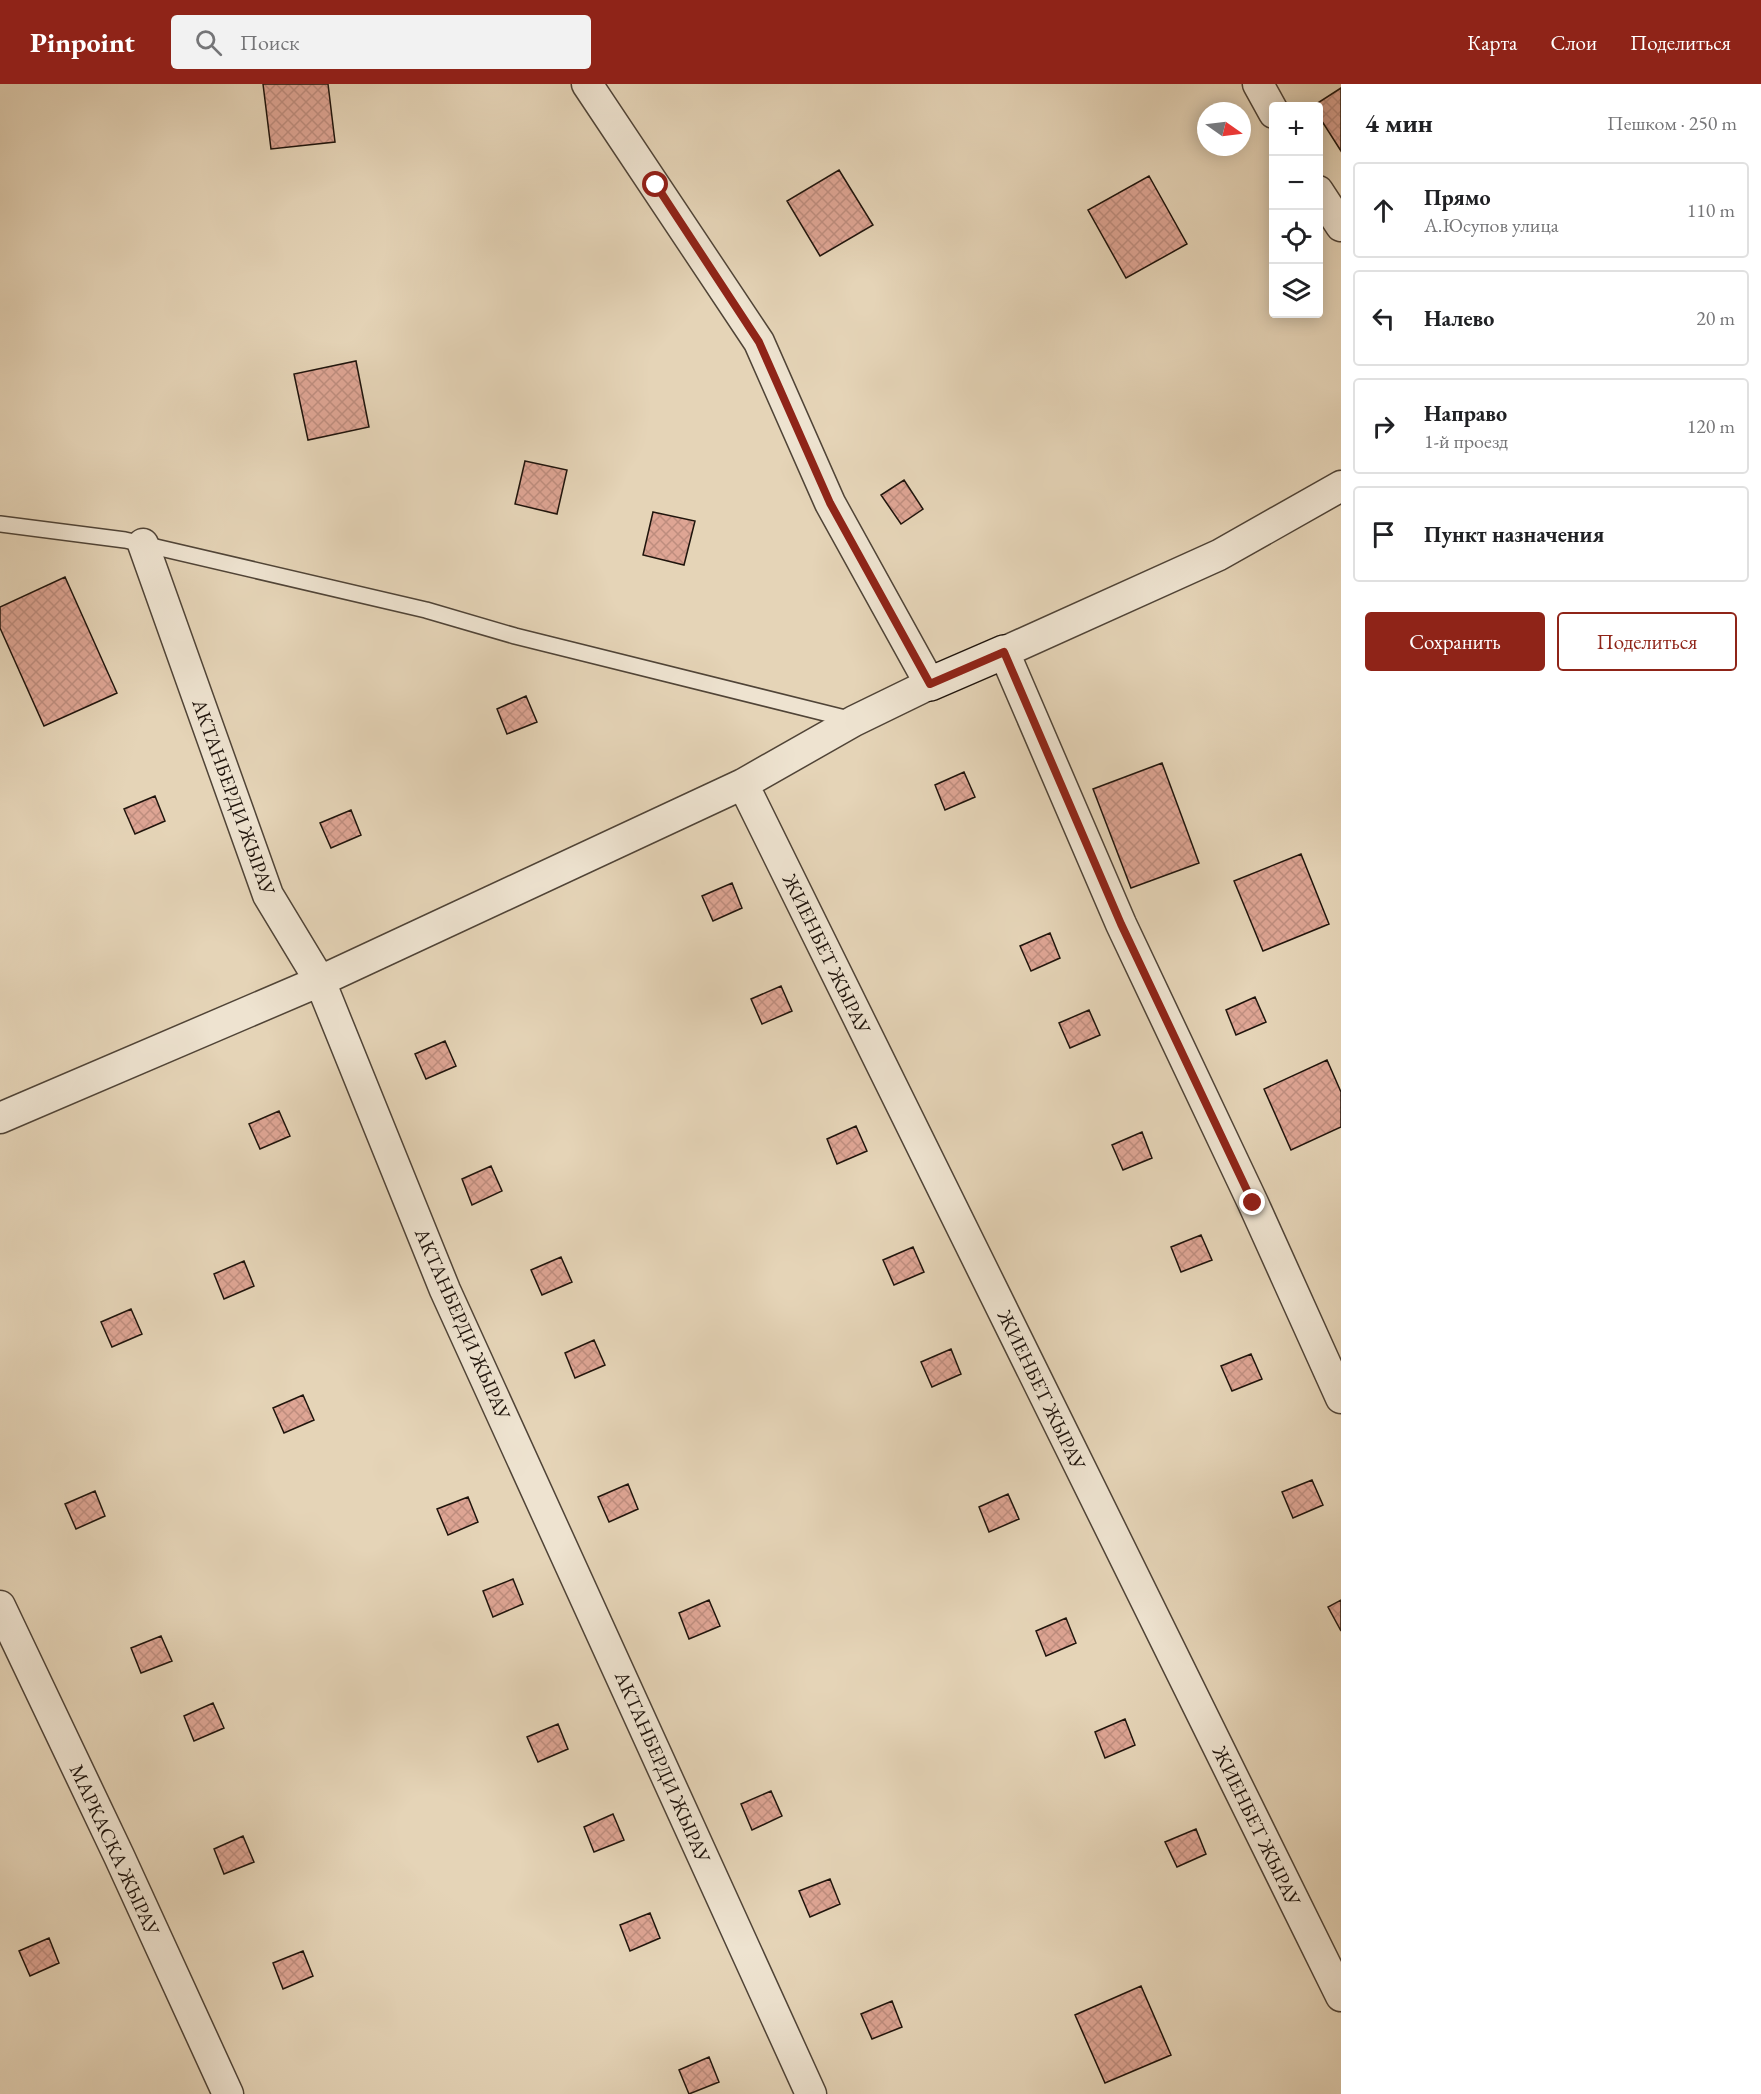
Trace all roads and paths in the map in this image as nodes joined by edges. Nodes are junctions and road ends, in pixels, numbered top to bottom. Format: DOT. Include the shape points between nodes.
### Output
graph roads {
  1 [pos="588,84"];
  2 [pos="1258,84"];
  3 [pos="1269,104"];
  4 [pos="1323,199"];
  5 [pos="1341,226"];
  6 [pos="1341,486"];
  7 [pos="0,524"];
  8 [pos="143,544"];
  9 [pos="1004,652"];
  10 [pos="930,684"];
  11 [pos="854,720"];
  12 [pos="743,784"];
  13 [pos="320,981"];
  14 [pos="0,1118"];
  15 [pos="1341,1398"];
  16 [pos="0,1606"];
  17 [pos="1341,1996"];
  18 [pos="228,2094"];
  19 [pos="811,2094"];
  1 -- 10 [label="street" via="759,342 830,503"];
  2 -- 3 [label="street"];
  4 -- 5 [label="street"];
  6 -- 9 [label="street" via="1219,555"];
  7 -- 8 [label="lane"];
  8 -- 11 [label="lane" via="426,610 515,636"];
  8 -- 13 [label="street, АКТАНБЕРДИ ЖЫРАУ" via="268,895"];
  9 -- 10 [label="street"];
  9 -- 15 [label="street" via="1121,924"];
  10 -- 11 [label="street"];
  11 -- 12 [label="street"];
  12 -- 13 [label="street"];
  12 -- 17 [label="street, ЖИЕНБЕТ ЖЫРАУ"];
  13 -- 14 [label="street"];
  13 -- 19 [label="street, АКТАНБЕРДИ ЖЫРАУ" via="446,1290"];
  16 -- 18 [label="street, МАРКАСКА ЖЫРАУ"];
}
